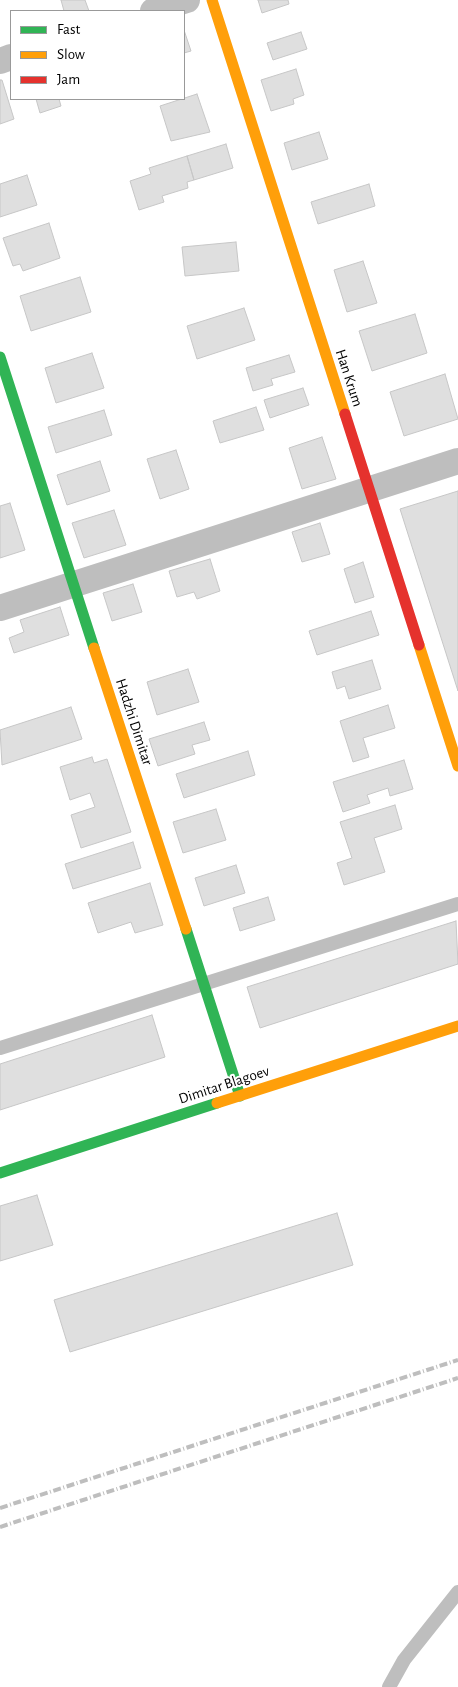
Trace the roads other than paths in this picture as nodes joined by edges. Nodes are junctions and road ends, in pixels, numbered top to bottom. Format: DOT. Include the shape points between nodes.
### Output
graph roads {
  1 [pos="187,0"];
  2 [pos="212,0"];
  3 [pos="156,10"];
  4 [pos="0,357"];
  5 [pos="458,461"];
  6 [pos="369,491"];
  7 [pos="73,584"];
  8 [pos="0,608"];
  9 [pos="458,766"];
  10 [pos="458,904"];
  11 [pos="203,983"];
  12 [pos="458,1026"];
  13 [pos="0,1048"];
  14 [pos="240,1096"];
  15 [pos="0,1173"];
  16 [pos="458,1592"];
  17 [pos="389,1687"];
  1 -- 3 [label="street"];
  2 -- 6 [label="street, Han Krum"];
  4 -- 7 [label="street, Hadzhi Dimitar"];
  5 -- 6 [label="street"];
  6 -- 7 [label="street"];
  6 -- 9 [label="street, Han Krum"];
  7 -- 8 [label="street"];
  7 -- 11 [label="street, Hadzhi Dimitar"];
  10 -- 11 [label="lane"];
  11 -- 13 [label="lane"];
  11 -- 14 [label="street, Hadzhi Dimitar"];
  12 -- 14 [label="street, Dimitar Blagoev"];
  14 -- 15 [label="street, Dimitar Blagoev"];
  16 -- 17 [label="lane" via="404,1660"];
}
